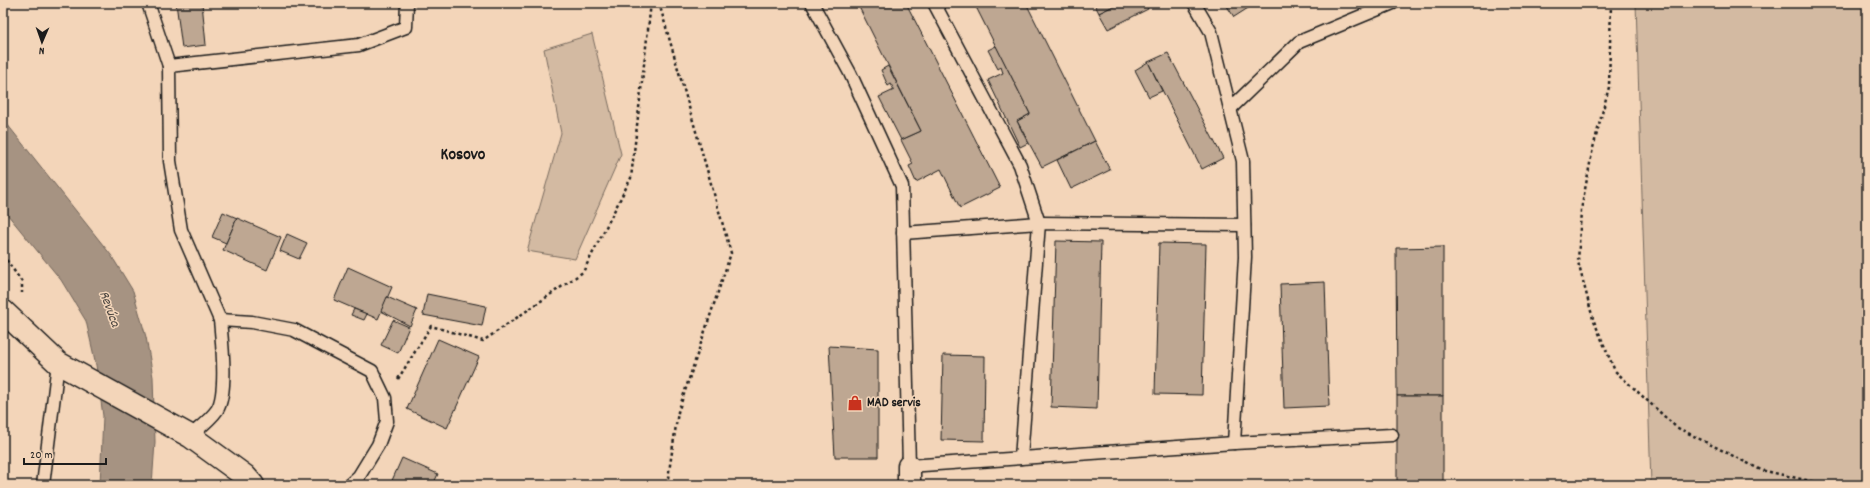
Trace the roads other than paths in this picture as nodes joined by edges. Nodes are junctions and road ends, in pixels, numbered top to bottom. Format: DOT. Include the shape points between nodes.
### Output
graph roads {
  1 [pos="148,3"];
  2 [pos="406,3"];
  3 [pos="812,3"];
  4 [pos="934,3"];
  5 [pos="1194,3"];
  6 [pos="1393,3"];
  7 [pos="169,66"];
  8 [pos="1230,109"];
  9 [pos="1039,223"];
  10 [pos="1244,225"];
  11 [pos="903,233"];
  12 [pos="7,315"];
  13 [pos="220,320"];
  14 [pos="58,363"];
  15 [pos="1392,435"];
  16 [pos="190,436"];
  17 [pos="1234,443"];
  18 [pos="1021,458"];
  19 [pos="909,475"];
  20 [pos="43,485"];
  21 [pos="253,485"];
  22 [pos="349,485"];
  1 -- 7 [label="lane"];
  2 -- 7 [label="lane" via="406,27 359,45"];
  3 -- 11 [label="lane" via="850,73 902,186"];
  4 -- 9 [label="lane" via="1020,165"];
  5 -- 8 [label="lane" via="1211,32"];
  6 -- 8 [label="lane" via="1299,42"];
  7 -- 13 [label="lane" via="170,161 181,230"];
  8 -- 10 [label="lane" via="1243,161"];
  9 -- 10 [label="lane"];
  9 -- 11 [label="lane"];
  9 -- 18 [label="lane"];
  10 -- 17 [label="lane" via="1245,256"];
  11 -- 19 [label="lane"];
  12 -- 14 [label="street"];
  13 -- 16 [label="lane" via="224,362 218,409"];
  13 -- 22 [label="lane" via="252,322 294,330 372,371 385,398 386,421 378,445 360,476"];
  14 -- 16 [label="street"];
  14 -- 20 [label="lane"];
  15 -- 17 [label="lane"];
  16 -- 21 [label="street" via="245,476"];
  17 -- 18 [label="lane"];
  18 -- 19 [label="lane"];
}
